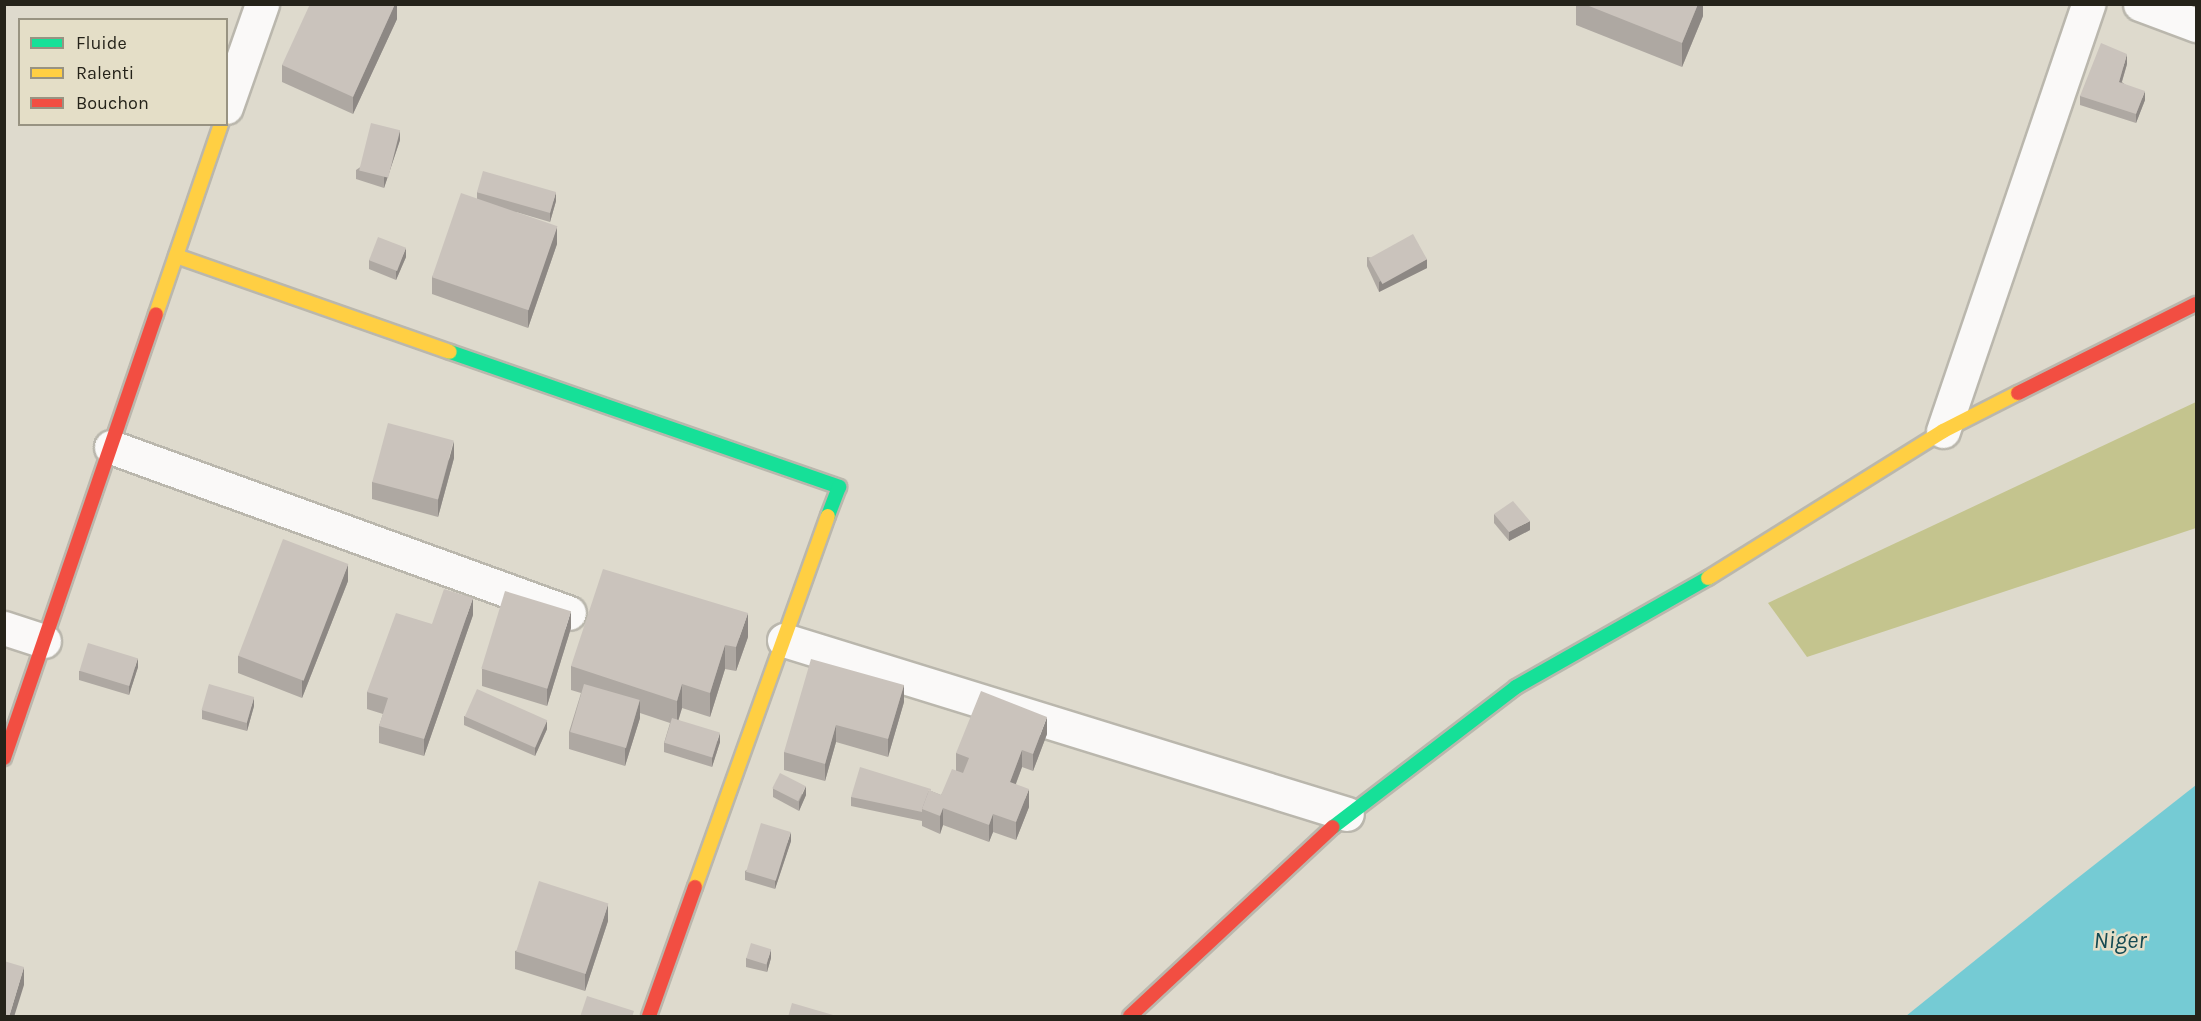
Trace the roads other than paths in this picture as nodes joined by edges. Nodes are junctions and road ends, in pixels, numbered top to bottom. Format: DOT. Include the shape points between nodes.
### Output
graph roads {
  1 [pos="262,4"];
  2 [pos="2088,4"];
  3 [pos="2140,4"];
  4 [pos="2196,25"];
  5 [pos="228,101"];
  6 [pos="220,126"];
  7 [pos="176,256"];
  8 [pos="2196,304"];
  9 [pos="1943,431"];
  10 [pos="111,447"];
  11 [pos="569,613"];
  12 [pos="4,628"];
  13 [pos="784,640"];
  14 [pos="44,641"];
  15 [pos="4,758"];
  16 [pos="1347,814"];
  17 [pos="649,1017"];
  18 [pos="1130,1017"];
  1 -- 5 [label="street"];
  2 -- 9 [label="street"];
  3 -- 4 [label="street"];
  6 -- 7 [label="street"];
  7 -- 10 [label="street"];
  7 -- 13 [label="street" via="839,488"];
  8 -- 9 [label="street"];
  9 -- 16 [label="street" via="1705,580 1516,687"];
  10 -- 11 [label="street"];
  10 -- 14 [label="street"];
  12 -- 14 [label="street"];
  13 -- 16 [label="street"];
  13 -- 17 [label="street"];
  14 -- 15 [label="street"];
  16 -- 18 [label="street"];
}
